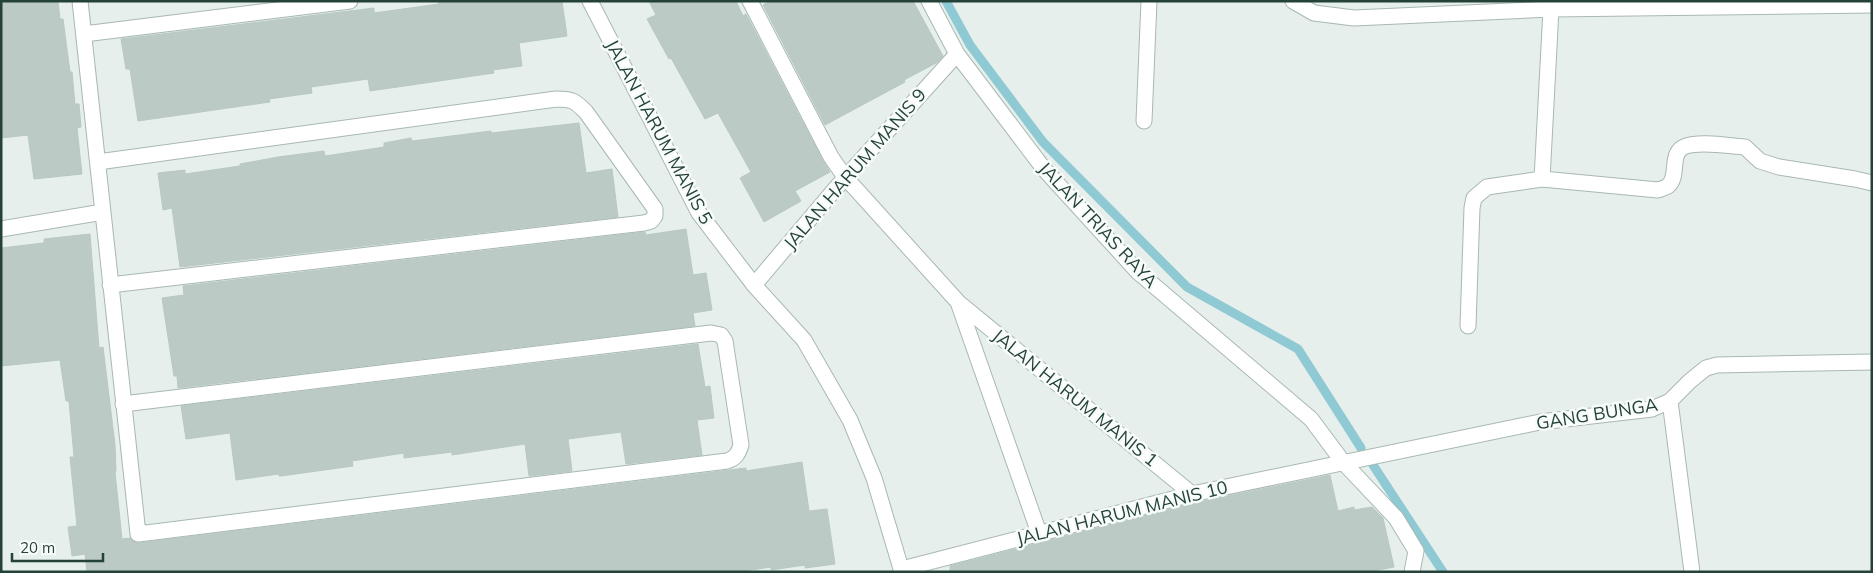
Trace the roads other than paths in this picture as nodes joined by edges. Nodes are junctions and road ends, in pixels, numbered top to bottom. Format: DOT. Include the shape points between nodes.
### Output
graph roads {
  1 [pos="80,1"];
  2 [pos="350,1"];
  3 [pos="590,1"];
  4 [pos="750,1"];
  5 [pos="929,1"];
  6 [pos="1149,1"];
  7 [pos="1293,1"];
  8 [pos="1732,3"];
  9 [pos="1843,3"];
  10 [pos="1872,5"];
  11 [pos="1551,9"];
  12 [pos="84,34"];
  13 [pos="957,54"];
  14 [pos="1144,121"];
  15 [pos="98,162"];
  16 [pos="845,177"];
  17 [pos="1542,179"];
  18 [pos="1872,183"];
  19 [pos="102,212"];
  20 [pos="1,229"];
  21 [pos="110,285"];
  22 [pos="754,285"];
  23 [pos="958,302"];
  24 [pos="1468,326"];
  25 [pos="1872,362"];
  26 [pos="1670,401"];
  27 [pos="123,404"];
  28 [pos="1343,462"];
  29 [pos="1192,494"];
  30 [pos="1039,534"];
  31 [pos="902,570"];
  32 [pos="1412,572"];
  33 [pos="1692,572"];
  1 -- 12 [label="street"];
  2 -- 12 [label="street"];
  3 -- 22 [label="street, JALAN HARUM MANIS 5" via="699,213"];
  4 -- 16 [label="street, JALAN HARUM MANIS 1" via="831,157"];
  5 -- 13 [label="street, JALAN TRIAS RAYA"];
  6 -- 14 [label="street"];
  7 -- 11 [label="street" via="1314,13 1354,18"];
  8 -- 9 [label="street"];
  8 -- 11 [label="street"];
  9 -- 10 [label="street"];
  11 -- 17 [label="street"];
  12 -- 15 [label="street"];
  13 -- 16 [label="street, JALAN HARUM MANIS 9"];
  13 -- 28 [label="street, JALAN TRIAS RAYA" via="1044,169 1138,272 1311,418"];
  15 -- 19 [label="street"];
  15 -- 21 [label="street" via="569,99 586,112 655,209 655,216 644,223"];
  16 -- 22 [label="street, JALAN HARUM MANIS 9"];
  16 -- 23 [label="street, JALAN HARUM MANIS 1"];
  17 -- 18 [label="street" via="1658,190 1672,181 1676,156 1685,146 1698,144 1745,147 1760,161 1779,167"];
  17 -- 24 [label="street" via="1486,187 1474,198"];
  19 -- 20 [label="street"];
  19 -- 21 [label="street"];
  21 -- 27 [label="street"];
  22 -- 31 [label="street, JALAN HARUM MANIS 5" via="804,340 850,420 874,478"];
  23 -- 29 [label="street, JALAN HARUM MANIS 1"];
  23 -- 30 [label="street, JALAN HARUM MANIS 1"];
  25 -- 26 [label="street, GANG BUNGA" via="1717,365 1706,368"];
  26 -- 28 [label="street, GANG BUNGA" via="1652,409 1540,422"];
  26 -- 33 [label="street"];
  27 -- 27 [label="street" via="138,534 727,461 734,459 740,445 725,341 721,335 711,333"];
  28 -- 29 [label="street, JALAN HARUM MANIS 10"];
  28 -- 32 [label="street, JALAN TRIAS RAYA" via="1396,518 1416,551"];
  29 -- 30 [label="street, JALAN HARUM MANIS 10"];
  30 -- 31 [label="street, JALAN HARUM MANIS 10"];
}
